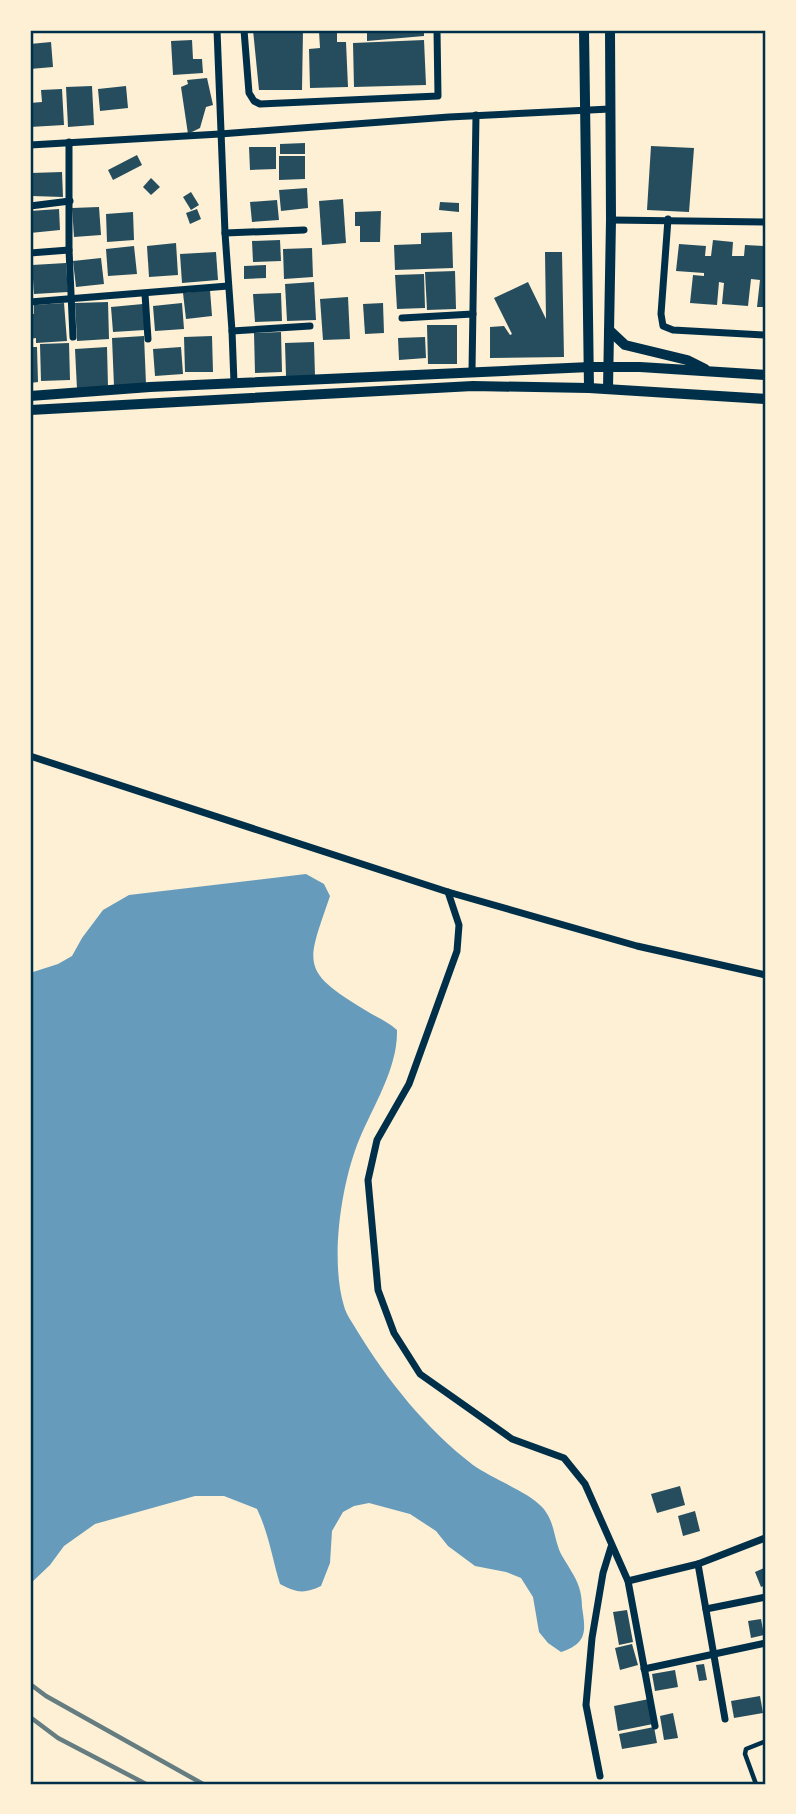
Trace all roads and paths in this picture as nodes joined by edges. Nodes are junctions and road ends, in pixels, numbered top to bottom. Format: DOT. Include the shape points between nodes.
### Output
graph roads {
  1 [pos="218,30"];
  2 [pos="244,30"];
  3 [pos="438,30"];
  4 [pos="584,30"];
  5 [pos="610,30"];
  6 [pos="610,109"];
  7 [pos="584,110"];
  8 [pos="476,116"];
  9 [pos="220,134"];
  10 [pos="69,142"];
  11 [pos="30,145"];
  12 [pos="70,201"];
  13 [pos="30,206"];
  14 [pos="668,219"];
  15 [pos="611,220"];
  16 [pos="766,222"];
  17 [pos="304,230"];
  18 [pos="225,233"];
  19 [pos="69,250"];
  20 [pos="30,253"];
  21 [pos="229,286"];
  22 [pos="145,294"];
  23 [pos="71,300"];
  24 [pos="30,302"];
  25 [pos="473,314"];
  26 [pos="402,318"];
  27 [pos="310,326"];
  28 [pos="609,330"];
  29 [pos="232,331"];
  30 [pos="766,335"];
  31 [pos="73,337"];
  32 [pos="148,339"];
  33 [pos="590,367"];
  34 [pos="608,367"];
  35 [pos="472,371"];
  36 [pos="709,371"];
  37 [pos="766,375"];
  38 [pos="234,383"];
  39 [pos="589,388"];
  40 [pos="608,389"];
  41 [pos="30,396"];
  42 [pos="766,399"];
  43 [pos="30,410"];
  44 [pos="30,756"];
  45 [pos="448,892"];
  46 [pos="766,975"];
  47 [pos="766,1538"];
  48 [pos="611,1546"];
  49 [pos="698,1564"];
  50 [pos="628,1581"];
  51 [pos="766,1597"];
  52 [pos="706,1609"];
  53 [pos="766,1643"];
  54 [pos="713,1654"];
  55 [pos="644,1669"];
  56 [pos="724,1719"];
  57 [pos="655,1726"];
  58 [pos="766,1741"];
  59 [pos="600,1776"];
  60 [pos="756,1784"];
  1 -- 9 [label="street"];
  2 -- 3 [label="street" via="250,93 260,104 438,96"];
  4 -- 7 [label="street"];
  5 -- 6 [label="street"];
  6 -- 7 [label="street"];
  6 -- 15 [label="street"];
  7 -- 8 [label="street"];
  7 -- 33 [label="street"];
  8 -- 9 [label="street"];
  8 -- 25 [label="street"];
  9 -- 10 [label="street"];
  9 -- 18 [label="street"];
  10 -- 11 [label="street"];
  10 -- 12 [label="street"];
  12 -- 13 [label="street"];
  12 -- 19 [label="street"];
  14 -- 15 [label="street"];
  14 -- 16 [label="street"];
  14 -- 30 [label="street" via="663,326"];
  15 -- 28 [label="street"];
  17 -- 18 [label="street"];
  18 -- 21 [label="street"];
  19 -- 20 [label="street"];
  19 -- 23 [label="street"];
  21 -- 22 [label="street"];
  21 -- 29 [label="street"];
  22 -- 23 [label="street"];
  22 -- 32 [label="street"];
  23 -- 24 [label="street"];
  23 -- 31 [label="street"];
  25 -- 26 [label="street"];
  25 -- 35 [label="street"];
  27 -- 29 [label="street"];
  28 -- 34 [label="street"];
  28 -- 36 [label="street" via="625,345 687,360"];
  29 -- 38 [label="street"];
  33 -- 34 [label="street"];
  33 -- 35 [label="street"];
  33 -- 39 [label="street"];
  34 -- 36 [label="street"];
  34 -- 40 [label="street"];
  35 -- 38 [label="street"];
  36 -- 37 [label="street"];
  38 -- 41 [label="street"];
  39 -- 40 [label="street"];
  39 -- 43 [label="street" via="473,386"];
  40 -- 42 [label="street"];
  44 -- 45 [label="street"];
  45 -- 46 [label="street" via="637,946"];
  45 -- 48 [label="street" via="459,925 457,951 410,1084 377,1140 368,1180 378,1290 394,1333 420,1374 512,1438 564,1458 585,1484"];
  47 -- 49 [label="street"];
  48 -- 50 [label="street"];
  48 -- 59 [label="street" via="598,1599 586,1705"];
  49 -- 50 [label="street"];
  49 -- 52 [label="street"];
  50 -- 55 [label="street"];
  51 -- 52 [label="street"];
  52 -- 54 [label="street"];
  53 -- 54 [label="street"];
  54 -- 55 [label="street"];
  54 -- 56 [label="street"];
  55 -- 57 [label="street"];
  58 -- 60 [label="lane" via="746,1749"];
}
